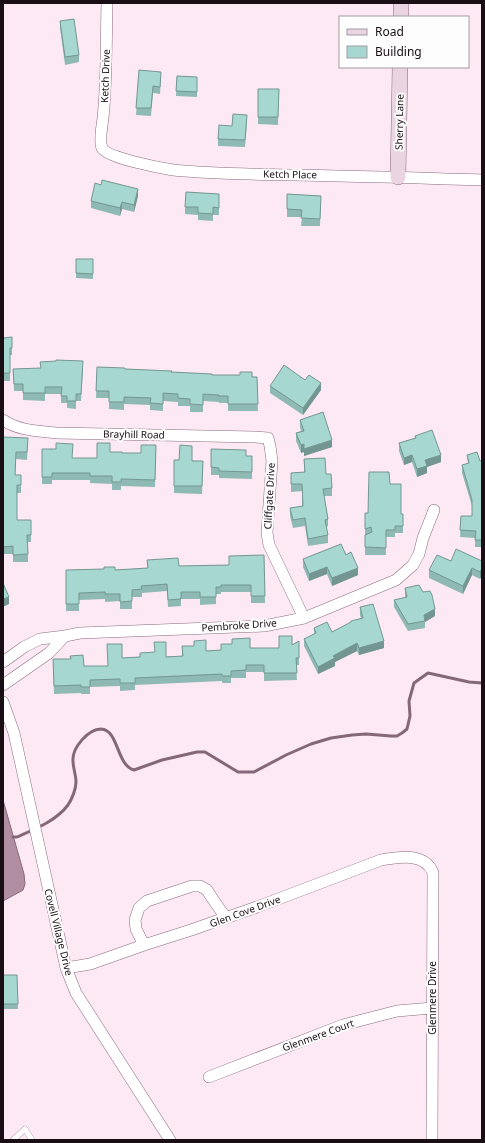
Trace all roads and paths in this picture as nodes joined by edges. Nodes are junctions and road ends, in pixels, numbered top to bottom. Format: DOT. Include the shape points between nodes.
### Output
graph roads {
  1 [pos="107,3"];
  2 [pos="402,3"];
  3 [pos="401,16"];
  4 [pos="400,68"];
  5 [pos="102,148"];
  6 [pos="398,177"];
  7 [pos="482,180"];
  8 [pos="3,420"];
  9 [pos="268,438"];
  10 [pos="434,510"];
  11 [pos="304,618"];
  12 [pos="65,636"];
  13 [pos="24,647"];
  14 [pos="3,662"];
  15 [pos="36,662"];
  16 [pos="3,685"];
  17 [pos="3,702"];
  18 [pos="422,861"];
  19 [pos="226,918"];
  20 [pos="144,945"];
  21 [pos="66,968"];
  22 [pos="432,1008"];
  23 [pos="208,1077"];
  24 [pos="13,1140"];
  25 [pos="32,1140"];
  26 [pos="170,1140"];
  27 [pos="432,1140"];
  1 -- 5 [label="street, Ketch Drive"];
  2 -- 3 [label="street"];
  4 -- 6 [label="street, Sherry Lane"];
  5 -- 6 [label="street, Ketch Place" via="114,156 173,170"];
  6 -- 7 [label="street, Ketch Place"];
  8 -- 9 [label="street, Brayhill Road" via="28,430 57,432"];
  9 -- 11 [label="street, Cliffgate Drive" via="272,461 267,533 269,545"];
  10 -- 11 [label="street, Pembroke Drive" via="420,554 413,565 396,580"];
  11 -- 12 [label="street, Pembroke Drive" via="264,626 80,633"];
  12 -- 13 [label="street, Pembroke Drive" via="40,639"];
  12 -- 15 [label="street"];
  13 -- 14 [label="street, Pembroke Drive"];
  13 -- 15 [label="street"];
  15 -- 16 [label="street"];
  17 -- 21 [label="street, Covell Village Drive" via="14,733"];
  18 -- 19 [label="street, Glen Cove Drive" via="411,857 381,860"];
  18 -- 22 [label="street, Glenmere Drive" via="433,873"];
  19 -- 20 [label="street, Glen Cove Drive"];
  19 -- 20 [label="street" via="207,890 200,886 192,886 147,902 139,908 135,920 136,929"];
  20 -- 21 [label="street, Glen Cove Drive" via="90,964"];
  21 -- 26 [label="street, Covell Village Drive" via="80,999"];
  22 -- 23 [label="street, Glenmere Court" via="397,1011 343,1025"];
  22 -- 27 [label="street, Glenmere Drive"];
  24 -- 25 [label="lane" via="25,1129"];
}
